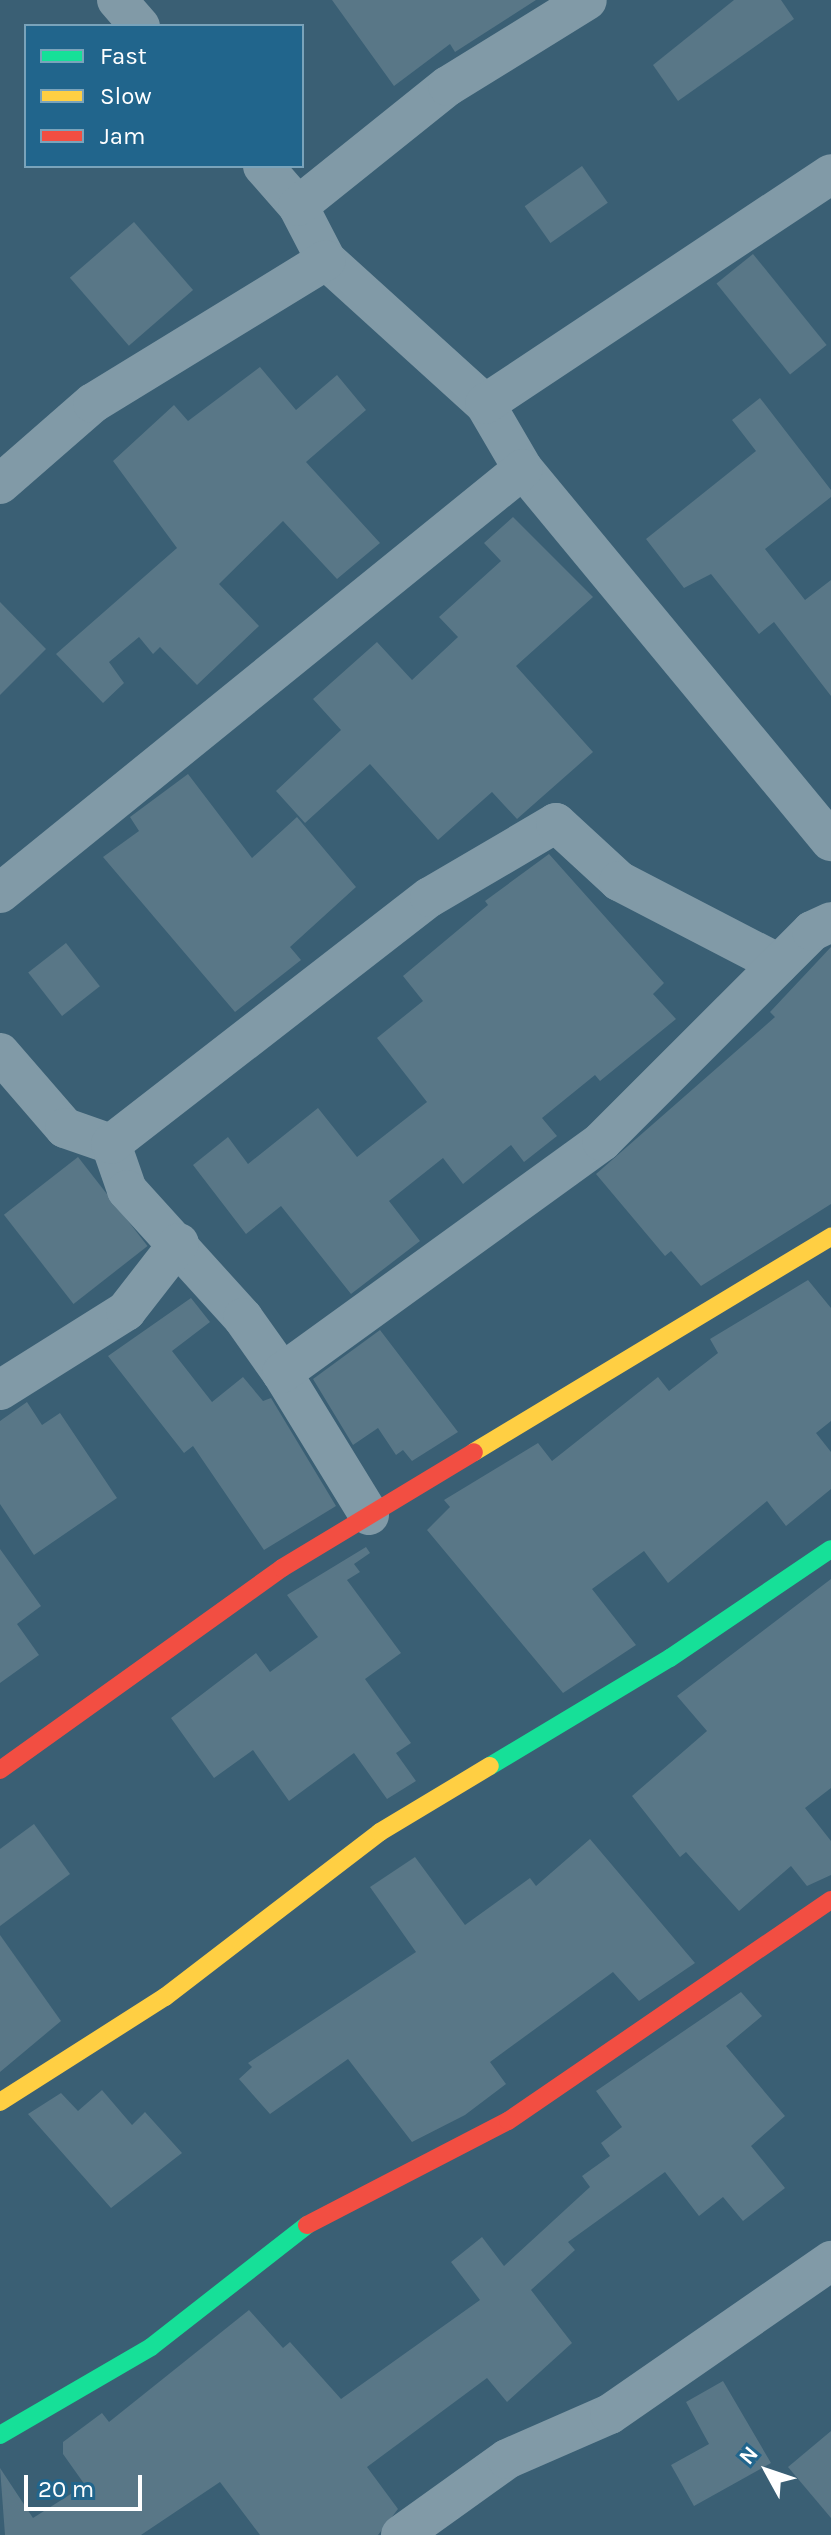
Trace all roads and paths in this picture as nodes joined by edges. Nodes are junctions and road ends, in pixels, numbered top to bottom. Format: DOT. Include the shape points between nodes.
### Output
graph roads {
  1 [pos="117,0"];
  2 [pos="587,0"];
  3 [pos="138,24"];
  4 [pos="265,168"];
  5 [pos="831,174"];
  6 [pos="298,206"];
  7 [pos="326,260"];
  8 [pos="485,404"];
  9 [pos="523,469"];
  10 [pos="0,484"];
  11 [pos="831,841"];
  12 [pos="0,893"];
  13 [pos="831,922"];
  14 [pos="779,964"];
  15 [pos="0,1053"];
  16 [pos="111,1144"];
  17 [pos="831,1237"];
  18 [pos="179,1243"];
  19 [pos="282,1373"];
  20 [pos="0,1390"];
  21 [pos="369,1515"];
  22 [pos="831,1549"];
  23 [pos="0,1770"];
  24 [pos="831,1900"];
  25 [pos="0,2102"];
  26 [pos="831,2261"];
  27 [pos="0,2435"];
  28 [pos="401,2535"];
  1 -- 3 [label="street"];
  2 -- 6 [label="street" via="448,86"];
  4 -- 6 [label="street"];
  5 -- 8 [label="street"];
  6 -- 7 [label="street"];
  7 -- 8 [label="street"];
  7 -- 10 [label="street" via="93,403"];
  8 -- 9 [label="street"];
  9 -- 11 [label="street"];
  9 -- 12 [label="street"];
  13 -- 14 [label="street" via="812,931"];
  14 -- 16 [label="street" via="619,881 556,823 430,897"];
  14 -- 19 [label="street" via="602,1141"];
  15 -- 16 [label="street" via="65,1128"];
  16 -- 18 [label="street" via="127,1190"];
  17 -- 21 [label="street"];
  18 -- 19 [label="street"];
  18 -- 20 [label="street" via="126,1311"];
  19 -- 21 [label="street"];
  21 -- 23 [label="street" via="282,1568"];
  22 -- 25 [label="street" via="670,1658 380,1832 165,1997"];
  24 -- 27 [label="street" via="508,2121 307,2225 151,2347"];
  26 -- 28 [label="street" via="610,2414 507,2459"];
}
